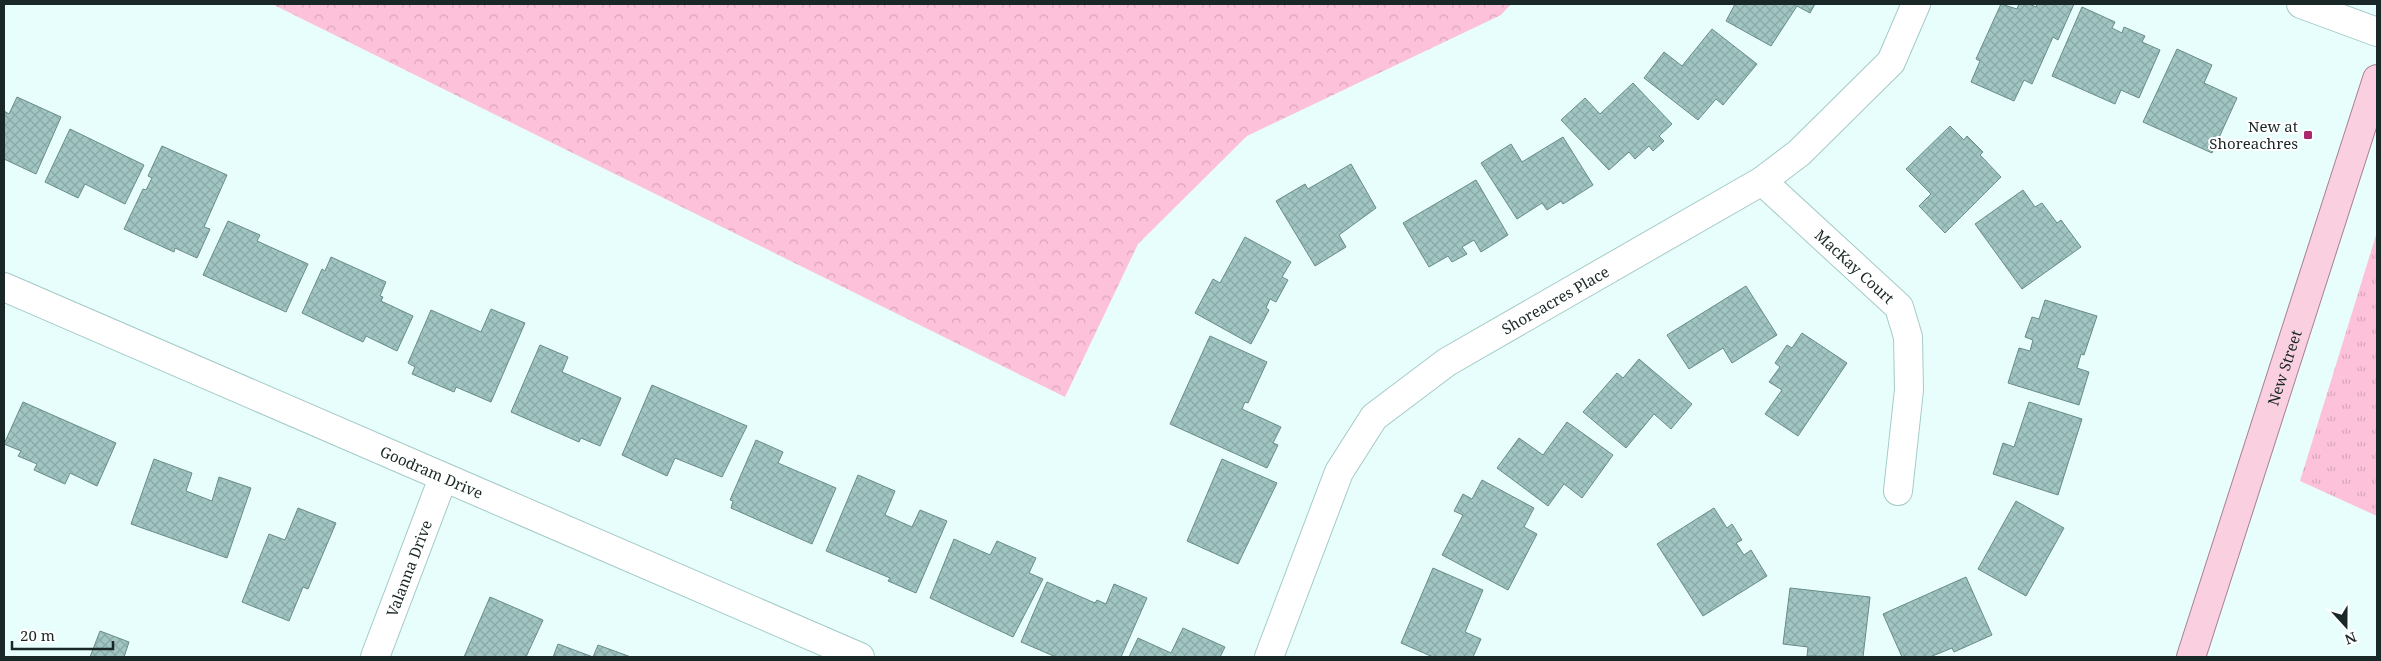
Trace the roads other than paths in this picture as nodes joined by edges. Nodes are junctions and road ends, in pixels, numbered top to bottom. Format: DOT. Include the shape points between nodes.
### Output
graph roads {
  1 [pos="1916,4"];
  2 [pos="2301,4"];
  3 [pos="2377,32"];
  4 [pos="2377,79"];
  5 [pos="1762,181"];
  6 [pos="4,288"];
  7 [pos="443,478"];
  8 [pos="1898,491"];
  9 [pos="375,657"];
  10 [pos="860,657"];
  11 [pos="1269,657"];
  12 [pos="2191,657"];
  1 -- 5 [label="street, Shoreacres Place" via="1891,62 1799,153"];
  2 -- 3 [label="street"];
  4 -- 12 [label="main road, New Street"];
  5 -- 8 [label="street, MacKay Court" via="1900,307 1908,338 1909,390"];
  5 -- 11 [label="street, Shoreacres Place" via="1447,362 1374,417 1339,472"];
  6 -- 7 [label="street, Goodram Drive"];
  7 -- 9 [label="street, Valanna Drive"];
  7 -- 10 [label="street, Goodram Drive"];
}
